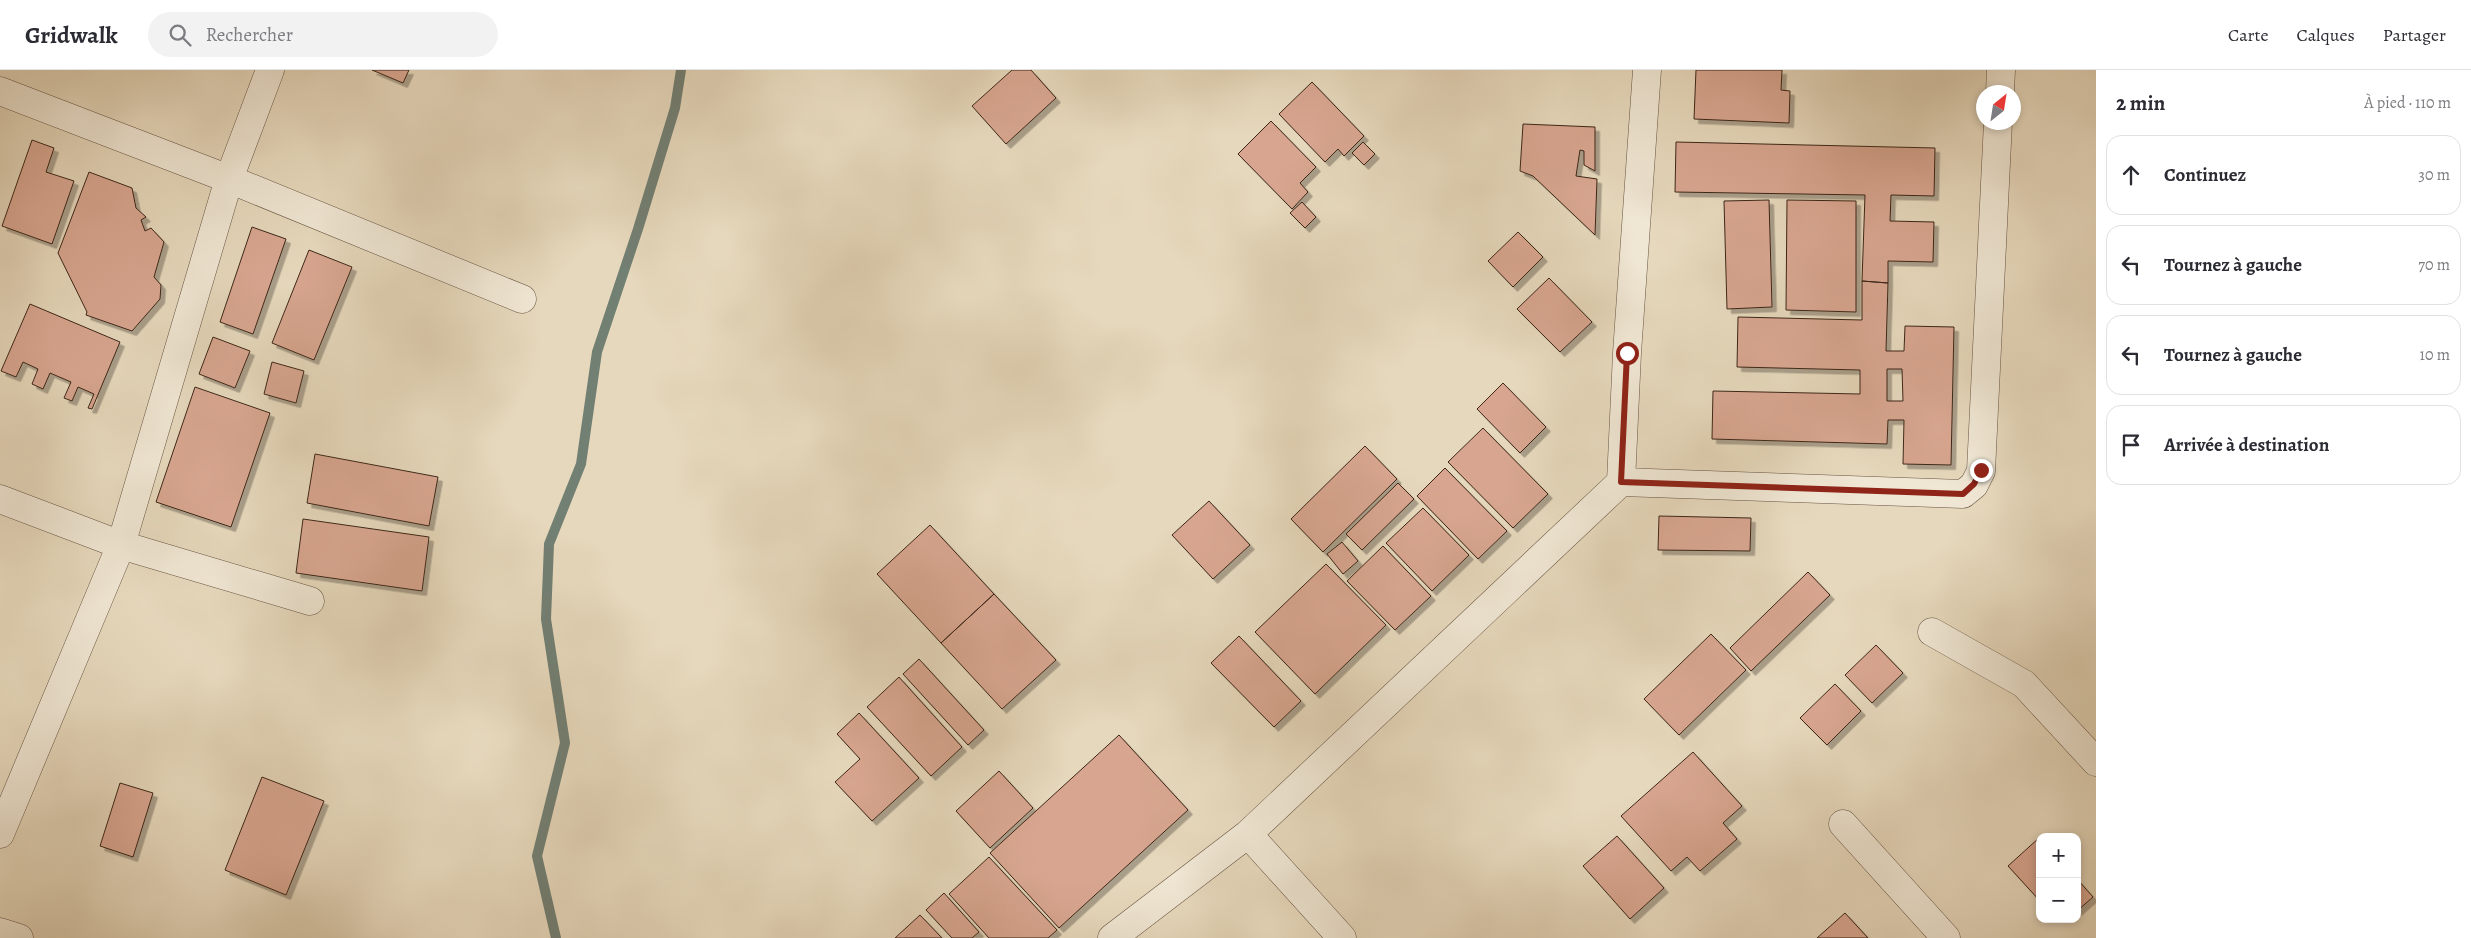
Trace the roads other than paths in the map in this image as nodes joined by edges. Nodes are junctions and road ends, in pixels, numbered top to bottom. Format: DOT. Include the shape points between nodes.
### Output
graph roads {
  1 [pos="270,70"];
  2 [pos="1647,70"];
  3 [pos="2001,70"];
  4 [pos="2000,85"];
  5 [pos="0,91"];
  6 [pos="1998,130"];
  7 [pos="229,179"];
  8 [pos="522,299"];
  9 [pos="1621,482"];
  10 [pos="0,499"];
  11 [pos="121,545"];
  12 [pos="310,601"];
  13 [pos="1932,632"];
  14 [pos="2096,762"];
  15 [pos="1843,824"];
  16 [pos="0,834"];
  17 [pos="1248,834"];
  18 [pos="0,932"];
  19 [pos="19,938"];
  20 [pos="1112,938"];
  21 [pos="1342,938"];
  22 [pos="1946,938"];
  1 -- 7 [label="street"];
  2 -- 9 [label="street"];
  3 -- 4 [label="street"];
  5 -- 7 [label="street"];
  6 -- 9 [label="street" via="1981,470 1974,484 1963,494"];
  7 -- 8 [label="street"];
  7 -- 11 [label="street"];
  9 -- 17 [label="street"];
  10 -- 11 [label="street"];
  11 -- 12 [label="street"];
  11 -- 16 [label="street"];
  13 -- 14 [label="street" via="2024,684"];
  15 -- 22 [label="street"];
  17 -- 20 [label="street"];
  17 -- 21 [label="street"];
  18 -- 19 [label="street"];
}
